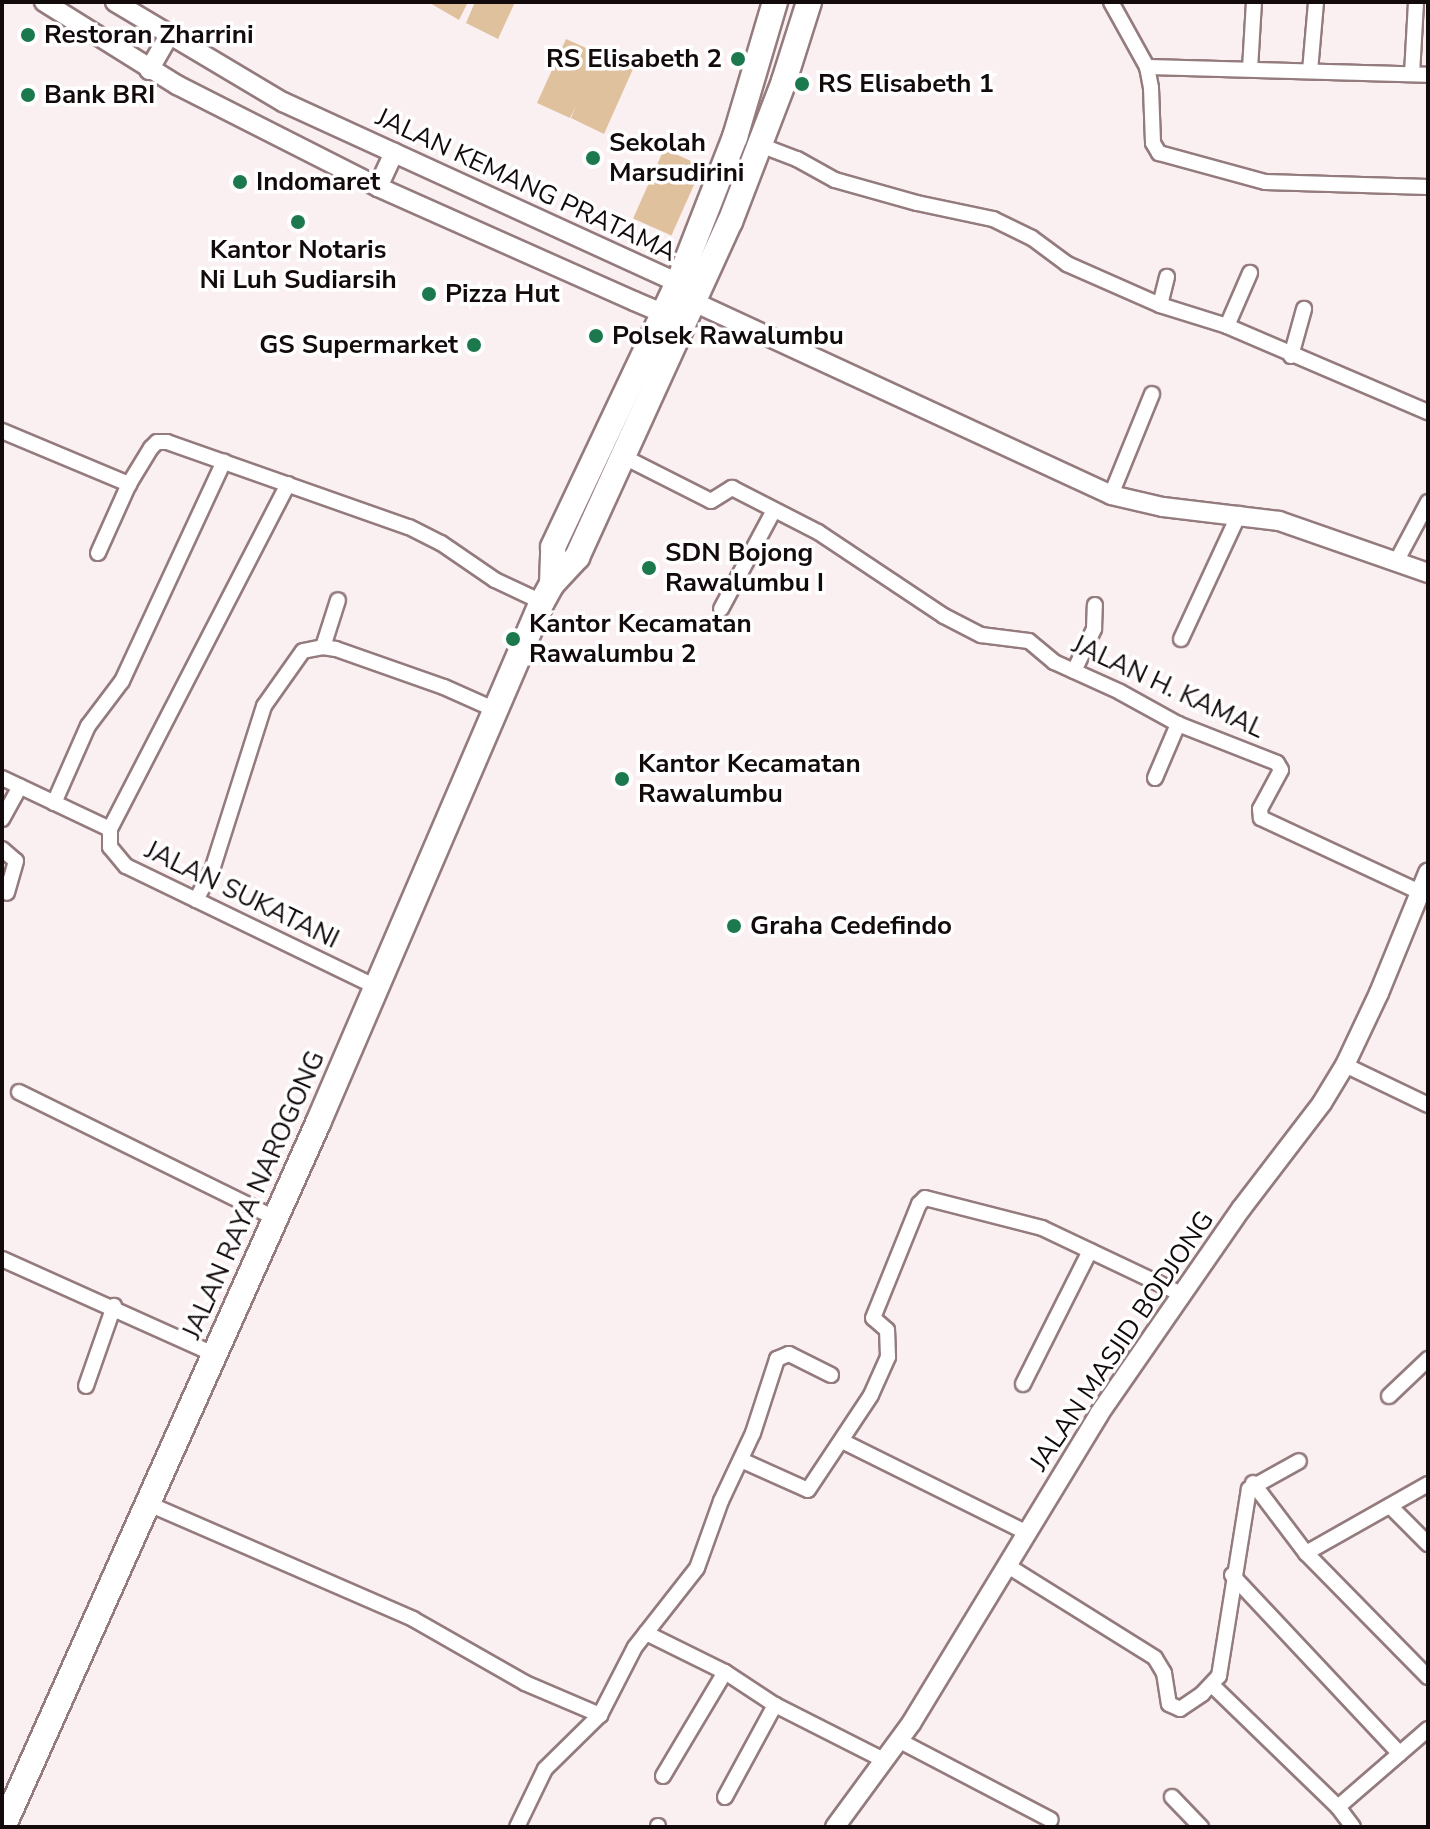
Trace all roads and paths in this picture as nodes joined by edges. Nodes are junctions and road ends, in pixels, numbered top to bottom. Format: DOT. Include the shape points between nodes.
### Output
graph roads {
  1 [pos="44,2"];
  2 [pos="115,2"];
  3 [pos="775,2"];
  4 [pos="809,2"];
  5 [pos="1111,2"];
  6 [pos="1254,2"];
  7 [pos="1316,2"];
  8 [pos="1416,2"];
  9 [pos="73,10"];
  10 [pos="169,36"];
  11 [pos="1147,67"];
  12 [pos="1250,69"];
  13 [pos="149,70"];
  14 [pos="1310,71"];
  15 [pos="1412,74"];
  16 [pos="1428,75"];
  17 [pos="760,145"];
  18 [pos="394,153"];
  19 [pos="378,187"];
  20 [pos="1428,187"];
  21 [pos="521,213"];
  22 [pos="505,245"];
  23 [pos="647,270"];
  24 [pos="1250,273"];
  25 [pos="1167,277"];
  26 [pos="686,293"];
  27 [pos="634,301"];
  28 [pos="1160,305"];
  29 [pos="1304,309"];
  30 [pos="665,314"];
  31 [pos="1227,326"];
  32 [pos="1291,356"];
  33 [pos="643,386"];
  34 [pos="1152,394"];
  35 [pos="1428,412"];
  36 [pos="2,431"];
  37 [pos="624,457"];
  38 [pos="224,461"];
  39 [pos="129,484"];
  40 [pos="288,484"];
  41 [pos="1111,495"];
  42 [pos="1428,502"];
  43 [pos="774,510"];
  44 [pos="1239,514"];
  45 [pos="98,553"];
  46 [pos="1396,562"];
  47 [pos="1428,573"];
  48 [pos="547,593"];
  49 [pos="338,600"];
  50 [pos="1095,605"];
  51 [pos="721,609"];
  52 [pos="1181,639"];
  53 [pos="323,647"];
  54 [pos="1074,671"];
  55 [pos="498,711"];
  56 [pos="1178,724"];
  57 [pos="2,778"];
  58 [pos="1155,778"];
  59 [pos="20,787"];
  60 [pos="54,803"];
  61 [pos="2,819"];
  62 [pos="110,829"];
  63 [pos="2,849"];
  64 [pos="1428,873"];
  65 [pos="1420,892"];
  66 [pos="7,893"];
  67 [pos="196,900"];
  68 [pos="376,987"];
  69 [pos="1345,1065"];
  70 [pos="19,1092"];
  71 [pos="1428,1105"];
  72 [pos="275,1218"];
  73 [pos="1090,1251"];
  74 [pos="2,1259"];
  75 [pos="1183,1295"];
  76 [pos="114,1306"];
  77 [pos="213,1354"];
  78 [pos="1428,1359"];
  79 [pos="831,1375"];
  80 [pos="1023,1384"];
  81 [pos="86,1386"];
  82 [pos="1389,1396"];
  83 [pos="842,1441"];
  84 [pos="741,1460"];
  85 [pos="1299,1461"];
  86 [pos="1253,1483"];
  87 [pos="1428,1484"];
  88 [pos="149,1504"];
  89 [pos="1390,1506"];
  90 [pos="1027,1533"];
  91 [pos="1428,1544"];
  92 [pos="1306,1553"];
  93 [pos="1008,1566"];
  94 [pos="1232,1575"];
  95 [pos="646,1633"];
  96 [pos="725,1672"];
  97 [pos="1428,1677"];
  98 [pos="1212,1685"];
  99 [pos="775,1705"];
  100 [pos="600,1715"];
  101 [pos="1428,1729"];
  102 [pos="900,1741"];
  103 [pos="1400,1754"];
  104 [pos="884,1760"];
  105 [pos="663,1776"];
  106 [pos="725,1797"];
  107 [pos="1172,1797"];
  108 [pos="1338,1807"];
  109 [pos="1051,1820"];
  110 [pos="3,1827"];
  111 [pos="517,1827"];
  112 [pos="835,1827"];
  113 [pos="1201,1827"];
  114 [pos="1353,1827"];
  1 -- 9 [label="street"];
  2 -- 10 [label="street, JALAN KEMANG PRATAMA"];
  3 -- 26 [label="main road"];
  4 -- 17 [label="main road"];
  5 -- 11 [label="street"];
  6 -- 12 [label="street"];
  7 -- 14 [label="street"];
  8 -- 15 [label="street"];
  9 -- 13 [label="street"];
  10 -- 13 [label="street"];
  10 -- 18 [label="street, JALAN KEMANG PRATAMA" via="283,102"];
  11 -- 12 [label="street"];
  11 -- 20 [label="street" via="1153,143 1159,153 1265,182"];
  12 -- 14 [label="street"];
  13 -- 19 [label="street"];
  14 -- 15 [label="street"];
  15 -- 16 [label="street"];
  17 -- 26 [label="main road"];
  17 -- 28 [label="street" via="835,180 993,219 1032,238 1067,264"];
  18 -- 19 [label="street"];
  18 -- 21 [label="street, JALAN KEMANG PRATAMA"];
  19 -- 22 [label="street"];
  21 -- 22 [label="street"];
  21 -- 23 [label="street, JALAN KEMANG PRATAMA"];
  22 -- 27 [label="street"];
  23 -- 26 [label="street, JALAN KEMANG PRATAMA"];
  23 -- 27 [label="street"];
  24 -- 31 [label="street"];
  25 -- 28 [label="street"];
  26 -- 30 [label="main road"];
  26 -- 33 [label="main road"];
  26 -- 41 [label="street"];
  27 -- 30 [label="street"];
  28 -- 31 [label="street"];
  29 -- 32 [label="street"];
  30 -- 33 [label="main road"];
  31 -- 32 [label="street"];
  32 -- 35 [label="street"];
  33 -- 37 [label="main road, JALAN RAYA NAROGONG"];
  33 -- 48 [label="main road, JALAN RAYA NAROGONG" via="553,547"];
  34 -- 41 [label="street"];
  36 -- 39 [label="street"];
  37 -- 43 [label="street, JALAN H. KAMAL" via="711,501 732,488"];
  37 -- 48 [label="main road, JALAN RAYA NAROGONG" via="577,557"];
  38 -- 39 [label="street" via="157,442"];
  38 -- 40 [label="street"];
  38 -- 60 [label="street" via="122,681 88,726"];
  39 -- 45 [label="street"];
  40 -- 48 [label="street" via="409,527 495,580"];
  40 -- 62 [label="street"];
  41 -- 44 [label="street" via="1186,511"];
  42 -- 46 [label="street"];
  43 -- 51 [label="street"];
  43 -- 54 [label="street, JALAN H. KAMAL" via="818,532 944,616 981,635 1029,641"];
  44 -- 46 [label="street" via="1279,521"];
  44 -- 52 [label="street"];
  46 -- 47 [label="street"];
  48 -- 55 [label="main road, JALAN RAYA NAROGONG"];
  49 -- 53 [label="street"];
  50 -- 54 [label="street" via="1094,629"];
  53 -- 55 [label="street"];
  53 -- 67 [label="street" via="295,657 264,706 212,870"];
  54 -- 56 [label="street, JALAN H. KAMAL"];
  55 -- 68 [label="main road, JALAN RAYA NAROGONG"];
  56 -- 58 [label="street"];
  56 -- 65 [label="street, JALAN H. KAMAL" via="1279,765 1260,809 1264,821"];
  57 -- 59 [label="street"];
  59 -- 60 [label="street"];
  59 -- 61 [label="street"];
  60 -- 62 [label="street"];
  62 -- 67 [label="street, JALAN SUKATANI" via="110,847 119,862"];
  63 -- 66 [label="street" via="16,861"];
  64 -- 65 [label="street, JALAN MASJID BODJONG"];
  65 -- 69 [label="street, JALAN MASJID BODJONG"];
  67 -- 68 [label="street, JALAN SUKATANI"];
  68 -- 72 [label="main road, JALAN RAYA NAROGONG"];
  69 -- 71 [label="street"];
  69 -- 75 [label="street, JALAN MASJID BODJONG"];
  70 -- 72 [label="street"];
  72 -- 77 [label="main road, JALAN RAYA NAROGONG"];
  73 -- 75 [label="street"];
  73 -- 80 [label="street"];
  73 -- 83 [label="street" via="1025,1222 922,1199 873,1318 887,1330 888,1357"];
  74 -- 76 [label="street"];
  75 -- 90 [label="street, JALAN MASJID BODJONG" via="1099,1414"];
  76 -- 77 [label="street"];
  76 -- 81 [label="street"];
  77 -- 88 [label="main road, JALAN RAYA NAROGONG"];
  78 -- 82 [label="street"];
  79 -- 84 [label="street" via="789,1354 779,1357"];
  83 -- 84 [label="street" via="808,1490"];
  83 -- 90 [label="street"];
  84 -- 95 [label="street" via="697,1568"];
  85 -- 86 [label="street"];
  86 -- 92 [label="street"];
  86 -- 94 [label="street" via="1246,1495"];
  87 -- 89 [label="street"];
  88 -- 100 [label="street" via="413,1619 525,1683"];
  88 -- 110 [label="main road, JALAN RAYA NAROGONG"];
  89 -- 91 [label="street"];
  89 -- 92 [label="street"];
  90 -- 93 [label="street, JALAN MASJID BODJONG"];
  92 -- 97 [label="street"];
  93 -- 98 [label="street" via="1155,1658 1174,1709 1186,1707"];
  93 -- 102 [label="street, JALAN MASJID BODJONG"];
  94 -- 98 [label="street" via="1219,1676"];
  94 -- 103 [label="street"];
  95 -- 96 [label="street"];
  95 -- 100 [label="street" via="622,1666"];
  96 -- 99 [label="street"];
  96 -- 105 [label="street"];
  98 -- 108 [label="street"];
  99 -- 104 [label="street"];
  99 -- 106 [label="street"];
  100 -- 111 [label="street" via="553,1758"];
  101 -- 103 [label="street"];
  102 -- 104 [label="street, JALAN MASJID BODJONG"];
  102 -- 109 [label="street"];
  103 -- 108 [label="street"];
  104 -- 112 [label="street, JALAN MASJID BODJONG"];
  107 -- 113 [label="street"];
  108 -- 114 [label="street"];
}
